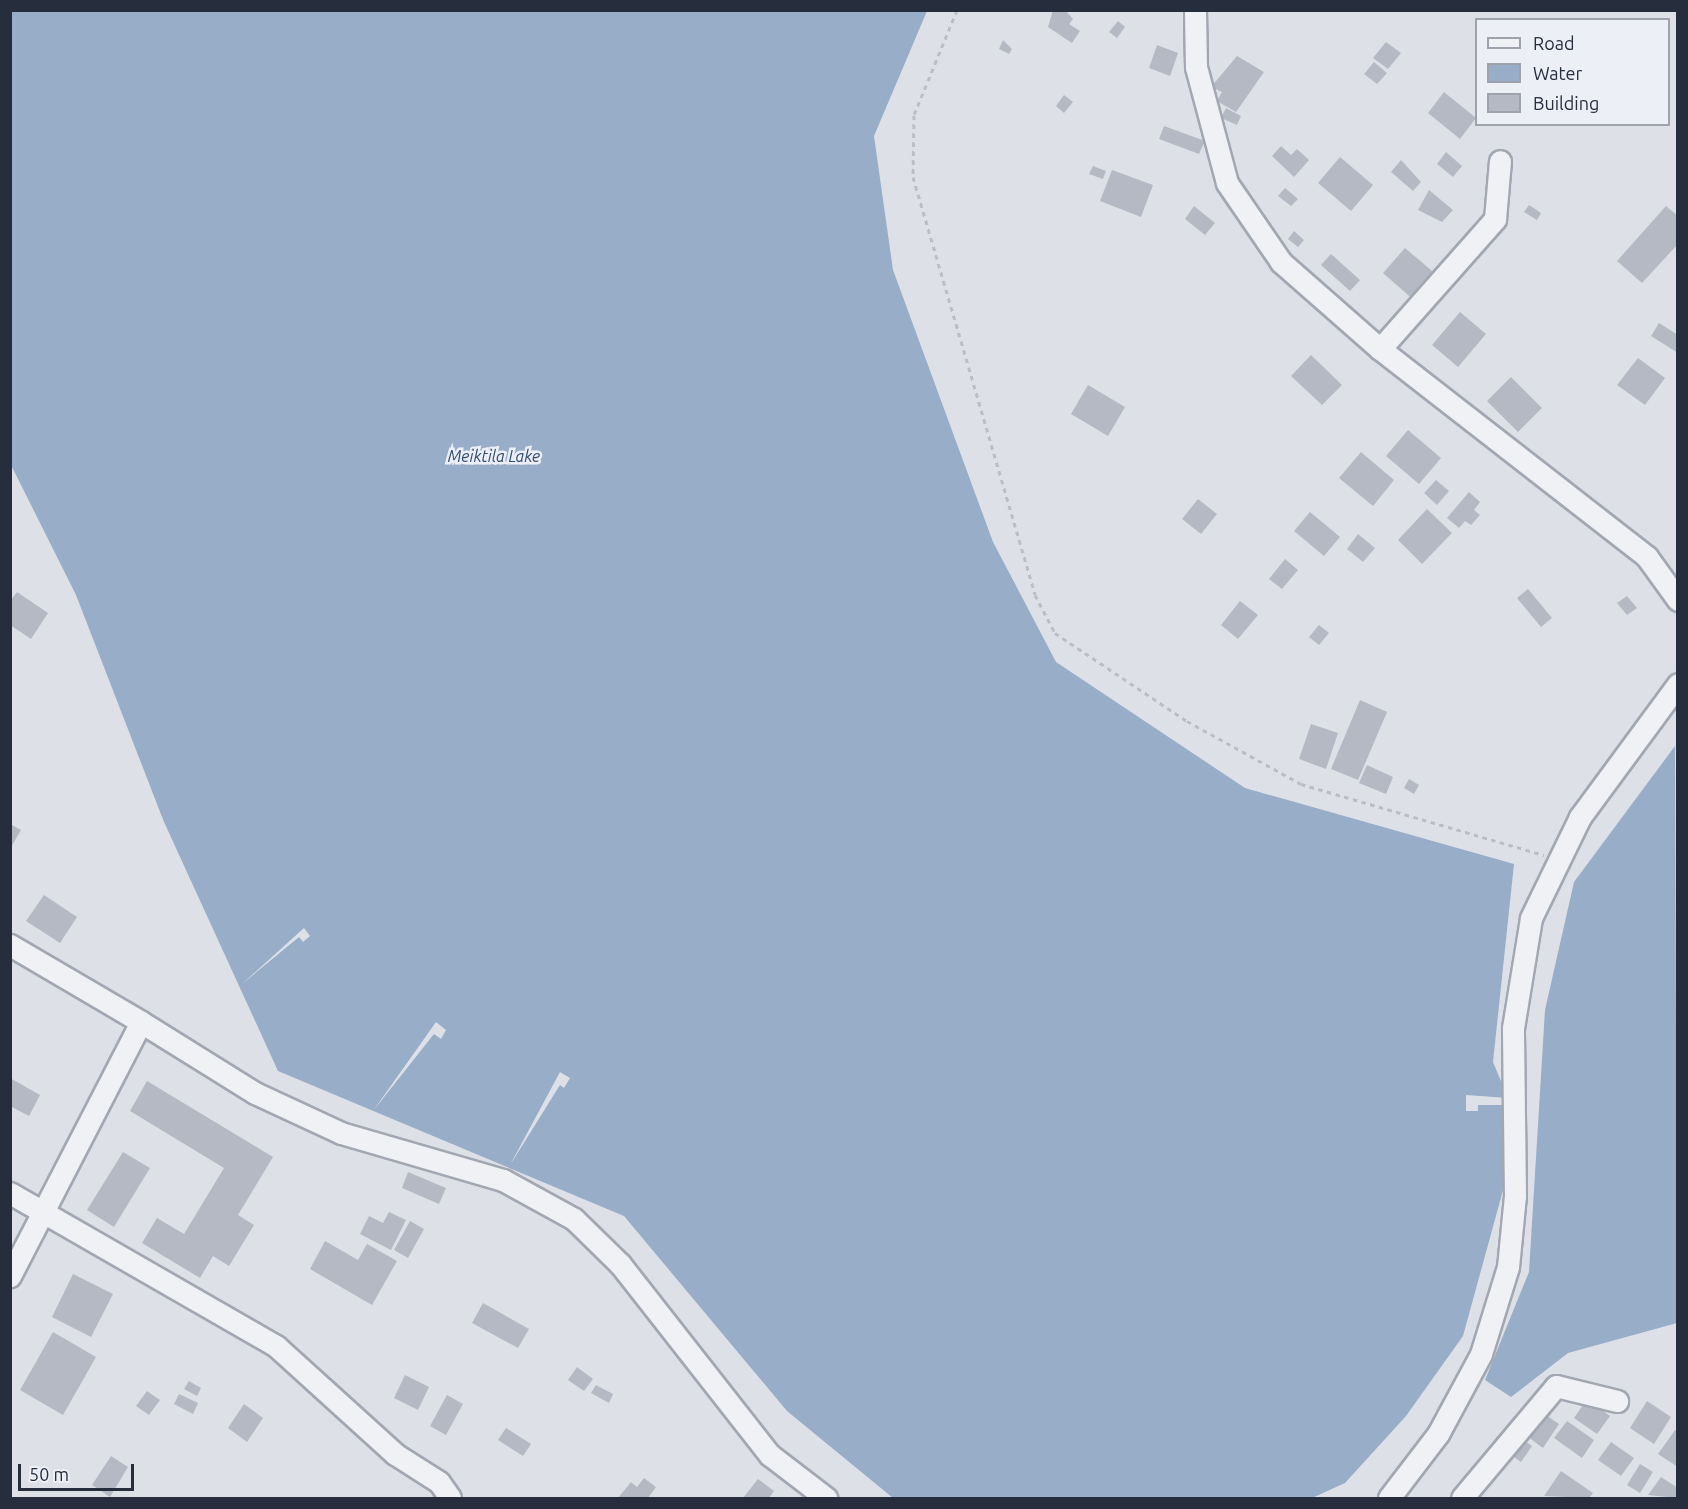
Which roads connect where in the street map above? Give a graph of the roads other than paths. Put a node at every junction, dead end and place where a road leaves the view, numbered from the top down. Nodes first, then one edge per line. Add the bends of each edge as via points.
1 (1195, 10) edge
2 (1500, 161) dead end
3 (1380, 349) junction
4 (1677, 600) edge
5 (1677, 684) edge
6 (10, 945) edge
7 (141, 1022) junction
8 (10, 1194) edge
9 (41, 1212) junction
10 (10, 1276) edge
11 (1617, 1401) dead end
12 (450, 1498) edge
13 (826, 1498) edge
14 (1389, 1498) edge
15 (1462, 1498) edge

1 - 3 street via 1196,67 1227,183 1281,262
2 - 3 street via 1495,219
3 - 4 street via 1647,557
5 - 14 street via 1580,818 1531,918 1517,989 1514,1232 1499,1302 1481,1354 1438,1434
6 - 7 street
7 - 9 street
7 - 13 street via 255,1093 341,1133 503,1180 574,1219 620,1264 770,1455
8 - 9 street
9 - 10 street
9 - 12 street via 276,1346 395,1454 439,1482
11 - 15 street via 1556,1386

